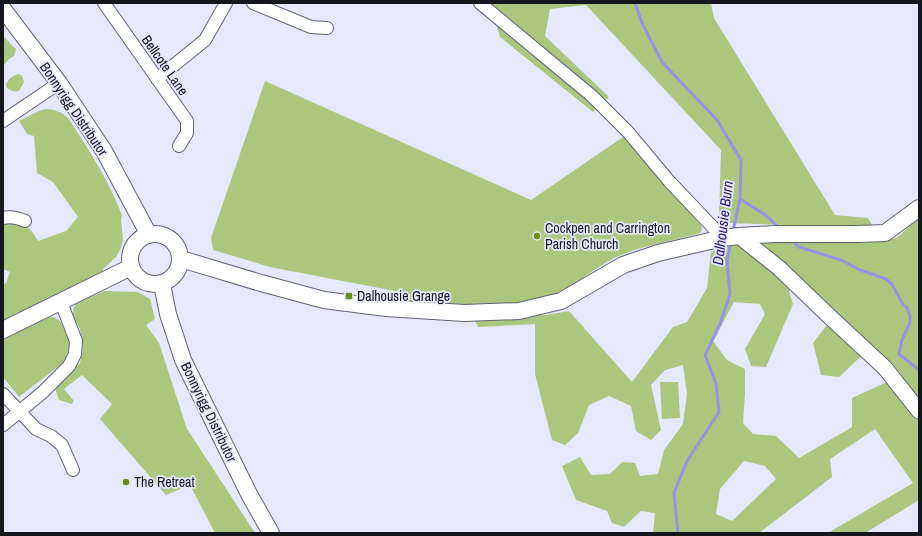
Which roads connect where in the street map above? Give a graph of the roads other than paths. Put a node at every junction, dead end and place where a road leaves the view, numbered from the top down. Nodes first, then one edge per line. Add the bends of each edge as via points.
1 (104, 3) edge
2 (226, 3) edge
3 (253, 3) edge
4 (480, 3) edge
5 (3, 9) edge
6 (327, 28) dead end
7 (157, 79) junction
8 (59, 83) junction
9 (3, 121) edge
10 (179, 146) dead end
11 (919, 208) edge
12 (3, 218) edge
13 (25, 221) dead end
14 (149, 235) junction
15 (739, 236) junction
16 (723, 238) junction
17 (181, 259) junction
18 (131, 267) junction
19 (162, 284) junction
20 (61, 302) junction
21 (3, 330) edge
22 (3, 394) edge
23 (919, 411) edge
24 (19, 412) junction
25 (3, 425) edge
26 (74, 470) dead end
27 (271, 533) edge

1 - 7 street, Bellcote Lane
2 - 7 street via 205,40
3 - 6 street via 311,27
4 - 16 street via 592,96 628,132 669,181
5 - 8 main road, Bonnyrigg Distributor
7 - 10 street, Bellcote Lane via 187,121 187,133
8 - 9 street
8 - 14 main road, Bonnyrigg Distributor via 104,151
11 - 15 main road via 885,232
12 - 13 street
14 - 17 main road via 164,235 171,239 180,251
14 - 18 main road via 137,241 133,247
15 - 16 main road
15 - 23 street via 779,268 885,368
16 - 17 main road via 623,264 561,301 519,311 464,313 386,308 324,300
17 - 19 main road via 176,275
18 - 19 main road via 142,281 154,285
18 - 20 main road
19 - 27 main road, Bonnyrigg Distributor via 168,314 183,360
20 - 21 main road
20 - 24 street via 76,341 75,354 69,366
22 - 24 street
24 - 25 street
24 - 26 street via 36,429 62,445

